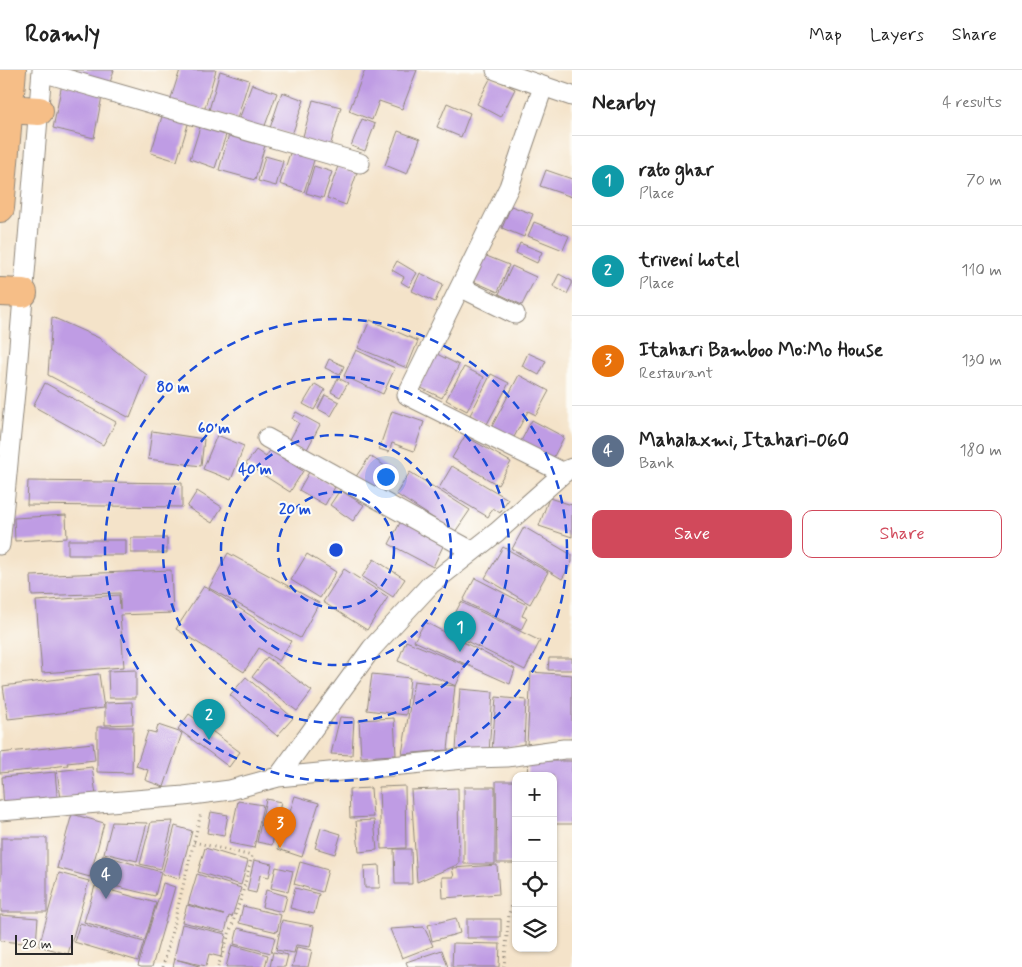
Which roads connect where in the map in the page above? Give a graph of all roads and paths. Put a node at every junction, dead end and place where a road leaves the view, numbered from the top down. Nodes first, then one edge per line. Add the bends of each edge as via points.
1 (12, 70) edge
2 (496, 70) edge
3 (42, 71) edge
4 (543, 86) junction
5 (572, 96) edge
6 (8, 109) junction
7 (39, 112) junction
8 (360, 163) dead end
9 (0, 208) edge
10 (460, 287) junction
11 (12, 292) edge
12 (515, 314) dead end
13 (267, 438) dead end
14 (569, 468) edge
15 (3, 483) edge
16 (0, 545) edge
17 (472, 551) junction
18 (572, 749) edge
19 (278, 777) junction
20 (184, 796) junction
21 (0, 811) edge
22 (194, 842) junction
23 (512, 902) edge
24 (163, 967) edge
25 (218, 967) edge
26 (504, 967) edge

1 - 6 main road
2 - 4 street
3 - 7 street
3 - 8 street
4 - 5 street
4 - 10 street via 509,187
6 - 7 main road
6 - 9 main road
7 - 11 street
10 - 12 street
10 - 14 street via 407,395
11 - 15 street
13 - 17 street
14 - 17 street
15 - 16 street
17 - 19 street via 431,584 372,648
18 - 19 street
19 - 20 street via 230,790
20 - 21 street
20 - 22 path via 204,802
22 - 24 path
22 - 25 path via 252,856
23 - 26 path

